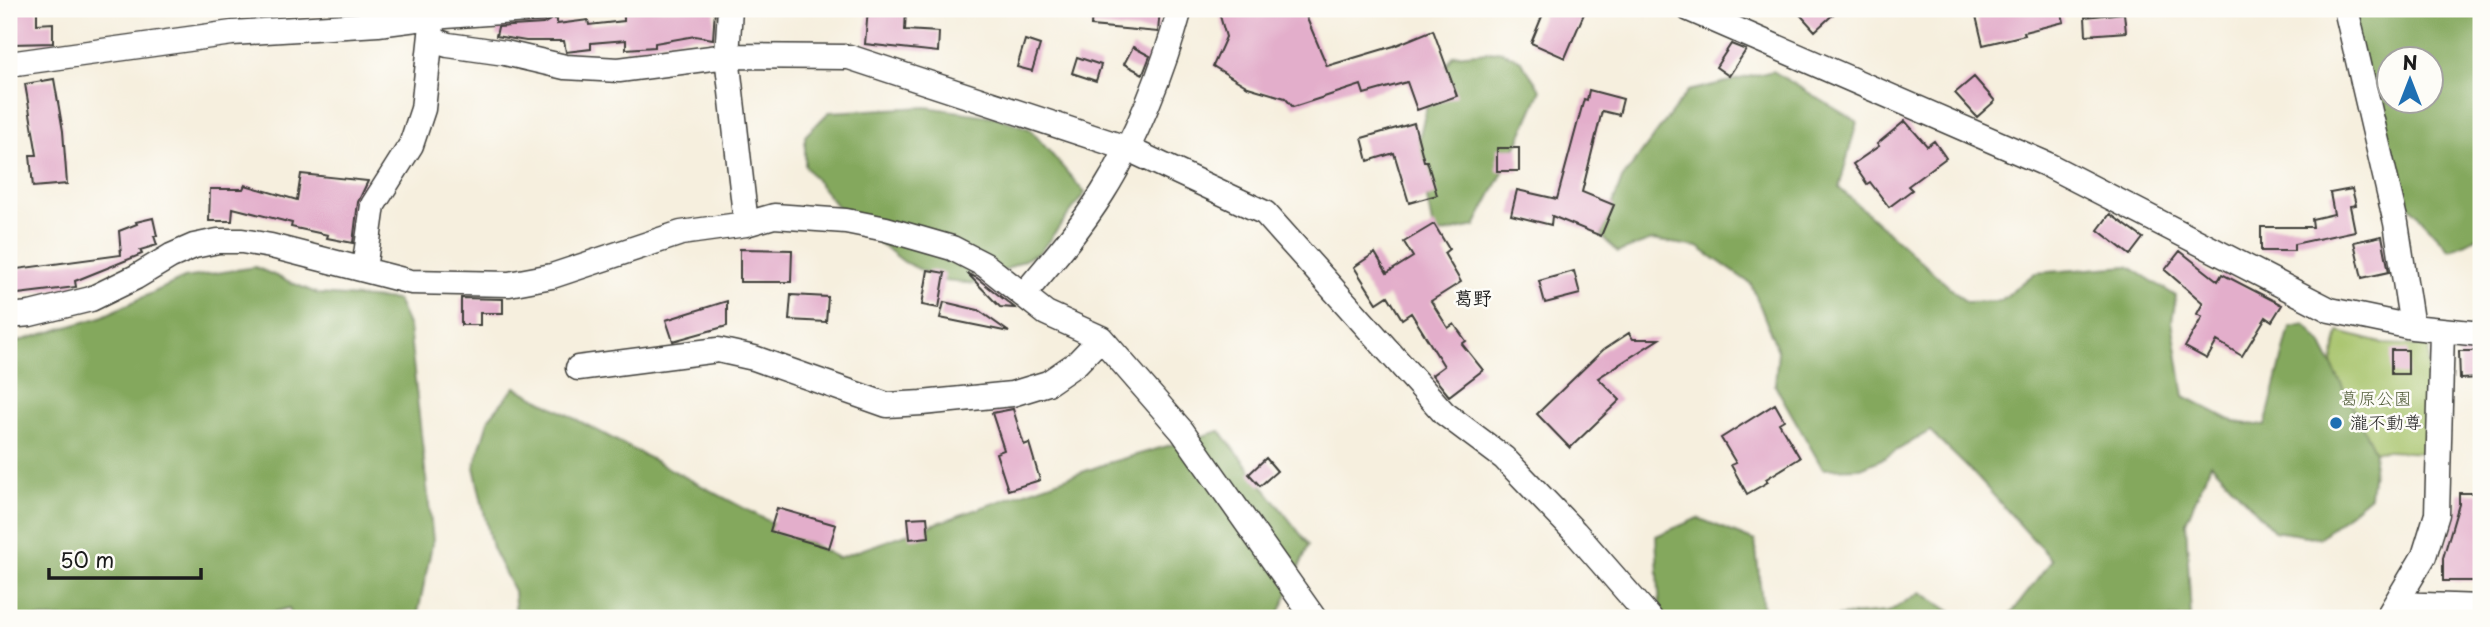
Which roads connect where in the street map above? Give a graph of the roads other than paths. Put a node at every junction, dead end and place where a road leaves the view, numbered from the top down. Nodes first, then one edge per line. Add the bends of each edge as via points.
1 (542, 9) edge
2 (730, 9) edge
3 (1180, 9) edge
4 (1689, 9) edge
5 (2346, 9) edge
6 (432, 29) junction
7 (727, 56) junction
8 (9, 64) edge
9 (1126, 148) junction
10 (747, 224) junction
11 (364, 269) junction
12 (1023, 295) junction
13 (9, 316) edge
14 (2412, 327) junction
15 (2442, 331) junction
16 (2481, 334) edge
17 (1101, 338) junction
18 (578, 368) dead end
19 (2481, 607) edge
20 (2392, 611) edge
21 (1314, 618) edge
22 (1650, 618) edge

1 - 6 street
2 - 7 street
3 - 9 street via 1168,55
4 - 14 street via 2046,164 2330,310
5 - 14 street via 2396,223
6 - 7 street via 448,46 565,67 619,70
6 - 8 street via 379,24 232,33
6 - 11 street via 423,109 411,145 373,205
7 - 9 street via 849,57
7 - 10 street
9 - 12 street via 1103,192
9 - 22 street via 1265,213 1444,413 1504,458
10 - 11 street via 681,233 552,276 509,284 411,282
10 - 12 street via 774,216 807,217 886,229 963,254
11 - 13 street via 271,246 218,241 170,256 91,299
12 - 17 street via 1046,313
14 - 15 street
15 - 16 street
15 - 20 street via 2437,514 2424,556
17 - 18 street via 1077,363 1048,383 1012,394 922,403 887,405 718,350
17 - 21 street via 1182,431
19 - 20 street

